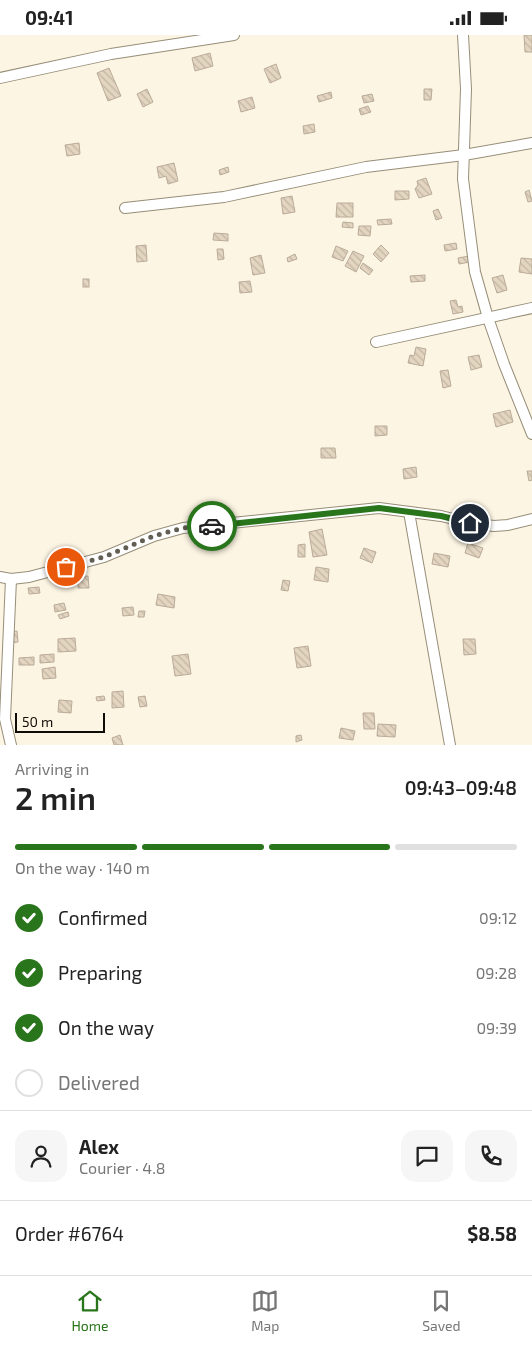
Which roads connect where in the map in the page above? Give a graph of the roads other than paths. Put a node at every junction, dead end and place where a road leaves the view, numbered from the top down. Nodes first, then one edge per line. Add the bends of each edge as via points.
1 (234, 35) edge
2 (463, 35) edge
3 (0, 78) edge
4 (532, 143) edge
5 (464, 155) junction
6 (125, 208) dead end
7 (532, 308) edge
8 (488, 317) junction
9 (376, 342) dead end
10 (532, 434) edge
11 (408, 512) junction
12 (532, 519) edge
13 (0, 577) edge
14 (11, 579) junction
15 (3, 730) edge
16 (11, 745) edge
17 (450, 745) edge

1 - 3 street via 112,54
2 - 5 street via 466,89
4 - 5 street
5 - 6 street via 366,167 224,197
5 - 8 street via 463,179 475,272
7 - 8 street
8 - 9 street
8 - 10 street
11 - 12 street via 494,526
11 - 14 street via 355,509 183,528 104,557
11 - 17 street
13 - 14 street
14 - 15 street
15 - 16 street

